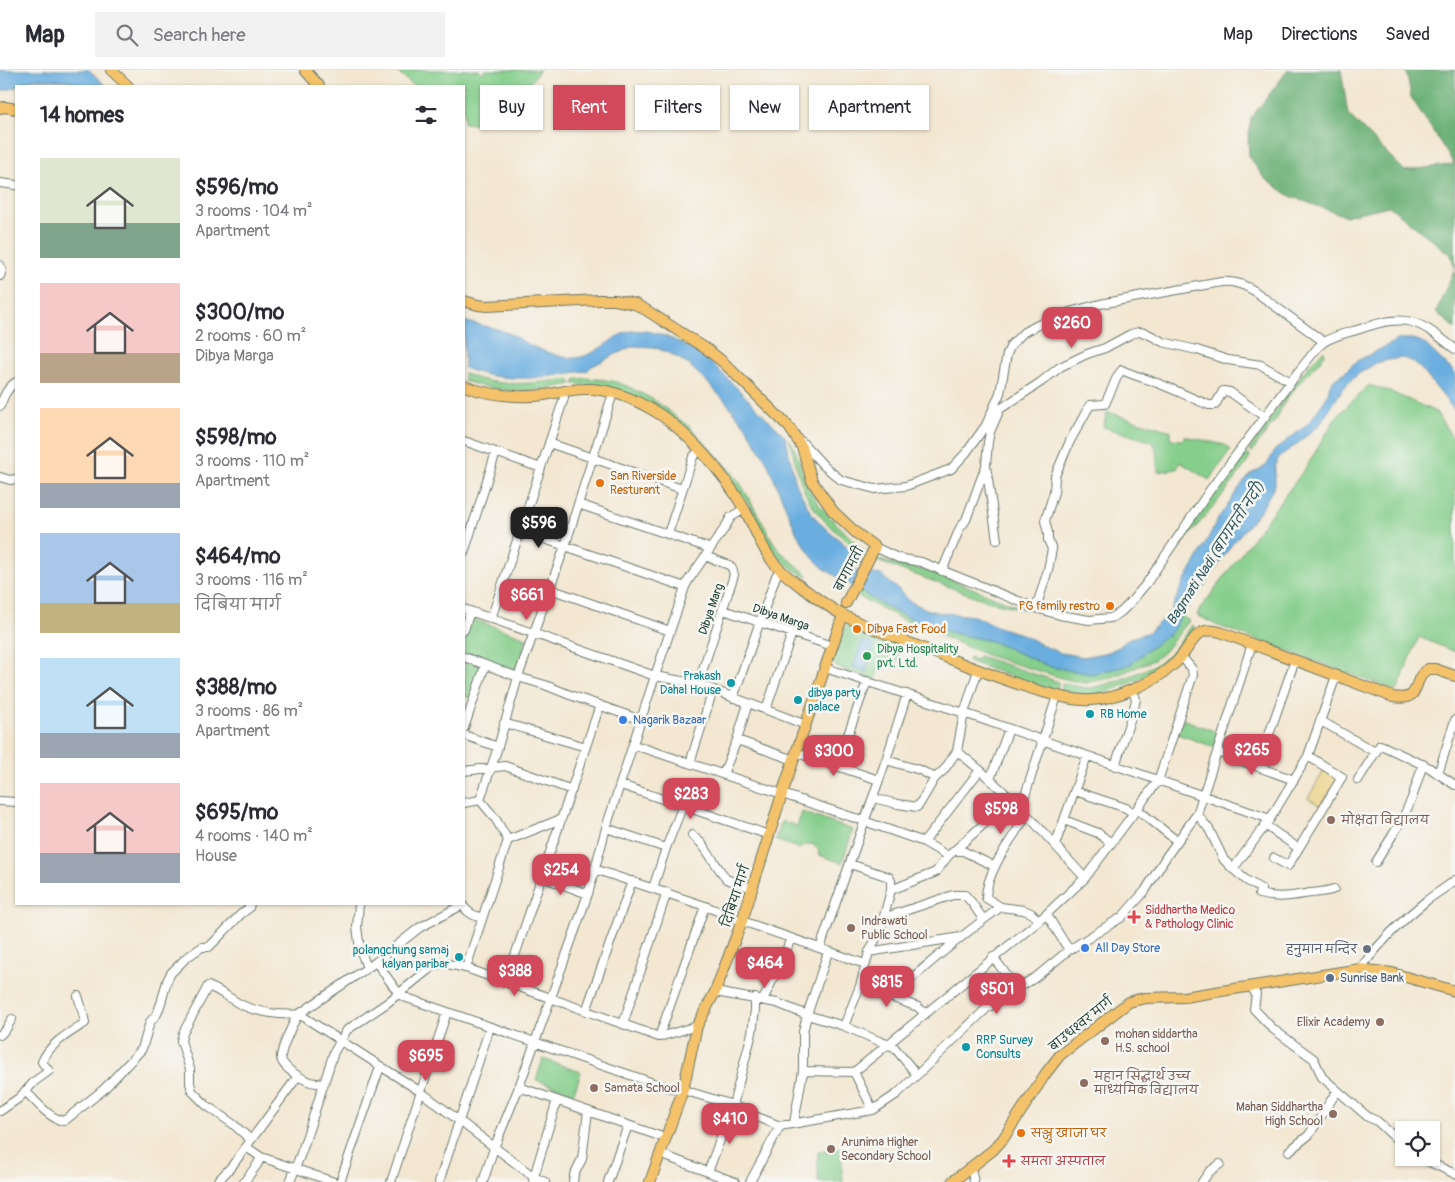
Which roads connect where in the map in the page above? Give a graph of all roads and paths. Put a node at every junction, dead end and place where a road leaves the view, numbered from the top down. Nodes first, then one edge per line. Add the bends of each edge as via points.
1 (111, 70) edge
2 (305, 70) edge
3 (127, 85) edge
4 (318, 85) edge
5 (0, 108) edge
6 (15, 109) edge
7 (0, 183) edge
8 (15, 185) edge
9 (0, 265) edge
10 (0, 276) edge
11 (465, 300) edge
12 (1324, 342) junction
13 (1455, 349) edge
14 (1291, 382) junction
15 (15, 383) edge
16 (465, 386) edge
17 (562, 392) junction
18 (613, 393) junction
19 (0, 406) edge
20 (1265, 417) junction
21 (789, 427) junction
22 (465, 441) edge
23 (549, 443) junction
24 (699, 450) junction
25 (496, 452) junction
26 (593, 458) junction
27 (986, 466) junction
28 (541, 468) junction
29 (0, 477) edge
30 (15, 479) edge
31 (682, 489) junction
32 (578, 504) junction
33 (744, 509) junction
34 (521, 531) junction
35 (668, 534) junction
36 (997, 540) dead end
37 (565, 546) junction
38 (875, 547) junction
39 (710, 549) junction
40 (465, 550) edge
41 (705, 556) junction
42 (780, 570) junction
43 (942, 571) junction
44 (685, 587) junction
45 (550, 589) junction
46 (846, 603) dead end
47 (1036, 608) junction
48 (467, 610) edge
49 (724, 610) junction
50 (843, 615) junction
51 (491, 619) junction
52 (761, 622) junction
53 (465, 623) edge
54 (670, 632) junction
55 (792, 633) junction
56 (534, 634) junction
57 (1252, 644) junction
58 (832, 646) junction
59 (1182, 657) junction
60 (465, 658) edge
61 (1295, 660) junction
62 (485, 666) junction
63 (825, 668) junction
64 (978, 670) junction
65 (655, 676) junction
66 (1336, 676) junction
67 (1455, 676) edge
68 (518, 677) junction
69 (867, 682) junction
70 (698, 684) junction
71 (1132, 689) junction
72 (714, 690) junction
73 (907, 694) junction
74 (1057, 696) junction
75 (733, 698) junction
76 (748, 703) junction
77 (600, 705) junction
78 (766, 710) junction
79 (964, 713) junction
80 (641, 720) junction
81 (1455, 720) edge
82 (1321, 721) junction
83 (504, 723) junction
84 (465, 725) edge
85 (806, 725) junction
86 (1009, 728) junction
87 (465, 735) edge
88 (736, 740) junction
89 (1043, 740) junction
90 (634, 745) junction
91 (586, 746) junction
92 (498, 747) junction
93 (957, 751) junction
94 (1217, 752) junction
95 (1375, 752) junction
96 (796, 756) junction
97 (1087, 756) junction
98 (1308, 756) junction
99 (886, 760) junction
100 (690, 763) junction
101 (1423, 764) junction
102 (492, 766) junction
103 (837, 766) junction
104 (1116, 766) junction
105 (1258, 766) junction
106 (980, 770) junction
107 (465, 771) edge
108 (723, 774) junction
109 (1438, 774) junction
110 (935, 778) junction
111 (990, 779) junction
112 (879, 780) junction
113 (1294, 780) junction
114 (1358, 780) dead end
115 (1158, 781) junction
116 (621, 785) junction
117 (1455, 785) edge
118 (572, 790) junction
119 (1075, 790) junction
120 (1004, 792) junction
121 (782, 794) junction
122 (1202, 795) junction
123 (873, 798) junction
124 (480, 800) junction
125 (0, 802) edge
126 (15, 802) edge
127 (465, 802) edge
128 (683, 805) junction
129 (1021, 808) junction
130 (1135, 811) junction
131 (1197, 814) junction
132 (1027, 815) junction
133 (562, 819) junction
134 (1064, 820) junction
135 (864, 821) junction
136 (1268, 822) junction
137 (606, 828) junction
138 (692, 835) dead end
139 (769, 835) junction
140 (508, 840) junction
141 (1176, 841) junction
142 (924, 842) junction
143 (1112, 843) junction
144 (1055, 845) junction
145 (666, 848) junction
146 (1298, 848) junction
147 (951, 853) junction
148 (1274, 858) dead end
149 (1376, 862) dead end
150 (850, 864) junction
151 (994, 866) junction
152 (594, 869) junction
153 (1233, 869) junction
154 (542, 878) junction
155 (1086, 878) junction
156 (1455, 880) edge
157 (632, 881) junction
158 (653, 888) junction
159 (752, 888) junction
160 (1334, 889) dead end
161 (891, 890) junction
162 (667, 892) junction
163 (588, 894) junction
164 (250, 905) edge
165 (358, 905) edge
166 (460, 905) edge
167 (463, 905) edge
168 (705, 906) junction
169 (1001, 906) junction
170 (1046, 914) junction
171 (482, 918) junction
172 (883, 918) junction
173 (982, 920) junction
174 (742, 921) junction
175 (1039, 921) junction
176 (962, 937) junction
177 (791, 938) junction
178 (820, 948) junction
179 (1069, 950) junction
180 (828, 952) junction
181 (869, 952) junction
182 (994, 957) junction
183 (376, 962) junction
184 (865, 964) junction
185 (366, 968) junction
186 (466, 968) junction
187 (1360, 969) junction
188 (506, 982) junction
189 (860, 986) junction
190 (1250, 987) junction
191 (1017, 988) junction
192 (1455, 991) edge
193 (715, 992) junction
194 (399, 994) junction
195 (78, 996) dead end
196 (888, 997) junction
197 (551, 998) junction
198 (759, 999) junction
199 (586, 1011) junction
200 (447, 1012) junction
201 (299, 1014) junction
202 (925, 1014) junction
203 (807, 1015) junction
204 (12, 1019) dead end
205 (623, 1024) junction
206 (697, 1026) junction
207 (844, 1026) junction
208 (490, 1027) junction
209 (0, 1035) edge
210 (659, 1037) junction
211 (340, 1041) junction
212 (535, 1042) junction
213 (888, 1044) junction
214 (380, 1067) junction
215 (803, 1071) junction
216 (854, 1072) junction
217 (917, 1075) junction
218 (298, 1076) junction
219 (324, 1083) junction
220 (519, 1087) junction
221 (683, 1090) junction
222 (26, 1091) junction
223 (1336, 1091) junction
224 (421, 1092) junction
225 (557, 1100) junction
226 (733, 1105) junction
227 (873, 1110) junction
228 (0, 1111) edge
229 (588, 1111) junction
230 (458, 1121) junction
231 (794, 1124) junction
232 (628, 1125) junction
233 (780, 1126) junction
234 (1395, 1137) edge
235 (666, 1138) junction
236 (251, 1140) junction
237 (246, 1147) junction
238 (494, 1148) junction
239 (1289, 1151) dead end
240 (660, 1154) junction
241 (261, 1156) junction
242 (1220, 1164) dead end
243 (1438, 1166) edge
244 (295, 1168) junction
245 (971, 1168) junction
246 (708, 1172) junction
247 (1455, 1174) edge
248 (533, 1180) edge
249 (217, 1182) edge
250 (244, 1182) edge
251 (290, 1182) edge
252 (334, 1182) edge
253 (340, 1182) edge
254 (391, 1182) edge
255 (439, 1182) edge
256 (483, 1182) edge
257 (545, 1182) edge
258 (573, 1182) edge
259 (608, 1182) edge
260 (650, 1182) edge
261 (735, 1182) edge
262 (750, 1182) edge
263 (952, 1182) edge
264 (974, 1182) edge
265 (1202, 1182) edge

1 - 3 main road
2 - 4 main road
5 - 6 main road
7 - 8 street
9 - 10 street
11 - 21 main road via 487,306 615,300 634,304 708,350
12 - 13 street via 1395,320 1422,326
12 - 14 street
12 - 21 street via 1254,290 1232,281 1069,312 1016,338 1007,354 1000,393 986,425 956,464 951,469 906,486 875,489 841,480
14 - 20 street
14 - 27 street via 1261,365 1228,360 1164,342 1146,333 1131,334 1060,367 1000,408 988,442
15 - 19 street via 3,396
16 - 17 main road via 522,396
17 - 18 main road via 585,388
17 - 23 street via 564,398
18 - 24 main road via 656,412
18 - 26 street
20 - 47 street via 1146,584 1121,612 1111,618 1089,620
20 - 47 street via 1230,392 1223,391 1215,405 1209,405 1122,370 1105,404 1090,405 1055,476 1045,521 1052,549
21 - 38 main road via 802,447 812,481 821,495 839,518
22 - 25 street
23 - 26 street
23 - 28 street
24 - 31 street via 693,457
24 - 33 main road via 722,475
25 - 28 street
25 - 40 street
26 - 31 street
26 - 32 street
27 - 36 street
27 - 43 street
28 - 34 street
29 - 30 street
31 - 35 street
32 - 35 street
32 - 37 street
33 - 39 street via 731,516
33 - 42 main road via 767,554
34 - 37 street
34 - 51 street
35 - 39 street
37 - 44 street
37 - 45 street
38 - 43 street via 898,558 921,562
38 - 46 main road, बागामती
39 - 41 street
41 - 44 street
41 - 49 street, Dibya Marg via 729,565 733,571
42 - 50 main road
42 - 52 street
43 - 47 street
44 - 54 street
45 - 54 street
45 - 56 street
48 - 51 street
48 - 53 street
49 - 52 street, Dibya Marga
49 - 70 street, Dibya Marg
50 - 58 main road, दिबिया मार्ग
50 - 64 main road
51 - 56 street
52 - 55 street, Dibya Marga
52 - 75 street
54 - 65 street
55 - 58 street, Dibya Marga
55 - 78 street
56 - 65 street
56 - 68 street
57 - 59 main road via 1209,630 1201,632
57 - 61 main road
57 - 94 street
58 - 63 main road, दिबिया मार्ग
59 - 71 main road via 1169,670
59 - 115 street via 1193,675
60 - 62 street
61 - 66 main road
61 - 105 street
62 - 68 street
62 - 84 street
63 - 69 street
63 - 85 main road, दिबिया मार्ग
64 - 74 main road
64 - 79 street
65 - 70 street
65 - 80 street
66 - 67 main road via 1401,698 1412,695 1421,675 1428,669
66 - 82 street
68 - 77 street
68 - 83 street
69 - 73 street
69 - 103 street
70 - 72 street
71 - 74 main road via 1092,700
71 - 104 street via 1136,699
72 - 75 street
72 - 100 street
73 - 79 street
73 - 99 street
74 - 89 street
75 - 76 street
76 - 78 street
76 - 88 street
77 - 80 street
77 - 91 street
78 - 85 street
79 - 86 street
79 - 93 street
80 - 90 street
81 - 109 street
82 - 95 street
82 - 98 street
83 - 91 street
83 - 92 street
85 - 96 main road, दिबिया मार्ग
86 - 89 street
86 - 111 street
87 - 92 street
88 - 96 street
88 - 108 street
89 - 97 street
89 - 129 street
90 - 100 street
90 - 116 street
91 - 118 street
92 - 102 street
93 - 106 street
93 - 110 street
94 - 105 street
94 - 122 street
95 - 101 street via 1380,745
95 - 114 street
96 - 103 street
96 - 121 main road, दिबिया मार्ग
97 - 104 street
97 - 119 street
98 - 113 street
98 - 146 street via 1342,777
99 - 110 street
99 - 112 street
100 - 108 street
101 - 109 street
101 - 149 street via 1402,820
102 - 107 street
102 - 118 street via 505,766
102 - 124 street
103 - 112 street
104 - 115 street
105 - 113 street
106 - 111 street
106 - 142 street
108 - 121 street
109 - 117 street
110 - 123 street via 917,807
111 - 120 street
112 - 123 street
113 - 136 street
115 - 122 street
115 - 130 street
116 - 128 street
116 - 137 street
118 - 133 street
119 - 130 street
119 - 134 street
120 - 129 street
120 - 147 street via 986,822
121 - 135 street
121 - 139 main road, दिबिया मार्ग
122 - 131 street
122 - 136 street
123 - 135 street
124 - 127 street
124 - 140 street
125 - 126 street
128 - 139 street
128 - 145 street
129 - 132 street
130 - 141 street
130 - 143 street
131 - 141 street
131 - 153 street via 1220,854
132 - 144 street
132 - 151 street
133 - 140 street
133 - 154 street
134 - 143 street via 1098,833
134 - 144 street
135 - 142 street
135 - 150 street
136 - 146 street
136 - 153 street
137 - 145 street
137 - 152 street
138 - 159 street via 726,879
139 - 159 main road, दिबिया मार्ग
140 - 171 street
141 - 179 street via 1145,891 1122,917
142 - 147 street
143 - 155 street
144 - 155 street
145 - 158 street
146 - 148 street via 1288,866
147 - 151 street via 963,852
147 - 161 street via 936,872
150 - 161 street via 889,877
150 - 178 street
151 - 169 street via 986,898
152 - 157 street
152 - 163 street
153 - 160 street via 1260,892 1288,898
154 - 163 street
154 - 188 street
155 - 170 street
156 - 187 street via 1399,924
157 - 158 street
157 - 199 street
158 - 162 street
159 - 174 main road, दिबिया मार्ग
161 - 172 street
162 - 168 street
162 - 205 street
163 - 197 street
164 - 222 street via 216,940 186,958 171,973 142,1049 103,1090 64,1121 52,1116
165 - 185 street via 357,927
166 - 183 street via 419,928
167 - 171 street via 471,914
168 - 174 street
168 - 210 street
169 - 173 street
169 - 175 street via 1032,913
170 - 175 street
170 - 179 street
171 - 186 street
172 - 173 street via 953,894 965,895
172 - 181 street
173 - 176 street
174 - 177 street
174 - 193 main road, दिबिया मार्ग
175 - 182 street
176 - 181 street
176 - 196 street
177 - 178 street
177 - 198 street
178 - 180 street
179 - 191 street
180 - 184 street
180 - 203 street
181 - 184 street
182 - 191 street
182 - 202 street
183 - 185 street
183 - 194 street
184 - 189 street
185 - 201 street
186 - 188 street
186 - 194 street via 443,963 436,965
187 - 190 main road, बाउधश्वर मार्ग
187 - 192 main road, बाउधश्वर मार्ग via 1392,973
188 - 197 street
189 - 196 street
189 - 207 street
190 - 223 street via 1256,994 1254,1008 1273,1029 1314,1059 1322,1077
190 - 245 main road, बाउधश्वर मार्ग via 1129,1002 1060,1055 1002,1140
191 - 217 street via 987,1008
193 - 198 street
193 - 206 main road, दिबिया मार्ग
194 - 200 street
194 - 211 street via 348,1030
195 - 222 street via 85,1023 56,1043 42,1062 49,1071
196 - 202 street via 918,1007
197 - 199 street
197 - 212 street
198 - 203 street
198 - 226 street
199 - 205 street
200 - 208 street
200 - 224 street
201 - 211 street
201 - 218 street via 281,1056 285,1065
201 - 236 street via 265,1012 240,1004 208,986 183,1033 192,1091
202 - 213 street
203 - 207 street
203 - 215 street via 803,1032
204 - 209 street
205 - 210 street
206 - 210 street
206 - 221 main road, दिबिया मार्ग
207 - 213 street
208 - 212 street
208 - 230 street
211 - 214 street
211 - 219 street
212 - 220 street
212 - 221 street via 662,1086
213 - 216 street
213 - 217 street
214 - 224 street
214 - 253 street
215 - 216 street
215 - 231 street
216 - 227 street
217 - 227 street via 898,1094
218 - 219 street via 315,1084
218 - 236 street
219 - 244 street
220 - 225 street
220 - 238 street
221 - 226 street
221 - 235 main road, दिबिया मार्ग
222 - 228 street
223 - 234 street
223 - 239 street via 1309,1135
224 - 230 street
224 - 254 street
225 - 229 street
225 - 248 street
226 - 233 street
226 - 246 street
227 - 231 street
229 - 232 street
229 - 258 street via 582,1159
230 - 238 street
230 - 255 street
231 - 233 street
232 - 235 street
232 - 259 street
233 - 262 street
235 - 240 main road, दिबिया मार्ग
236 - 237 street
237 - 241 street
237 - 249 street
238 - 248 street
238 - 256 street
240 - 246 street
240 - 260 main road, दिबिया मार्ग
241 - 244 street
241 - 250 street
242 - 265 street
243 - 247 street
244 - 251 street
244 - 252 street
245 - 263 main road, बाउधश्वर मार्ग
245 - 264 street
246 - 261 street
248 - 257 street

